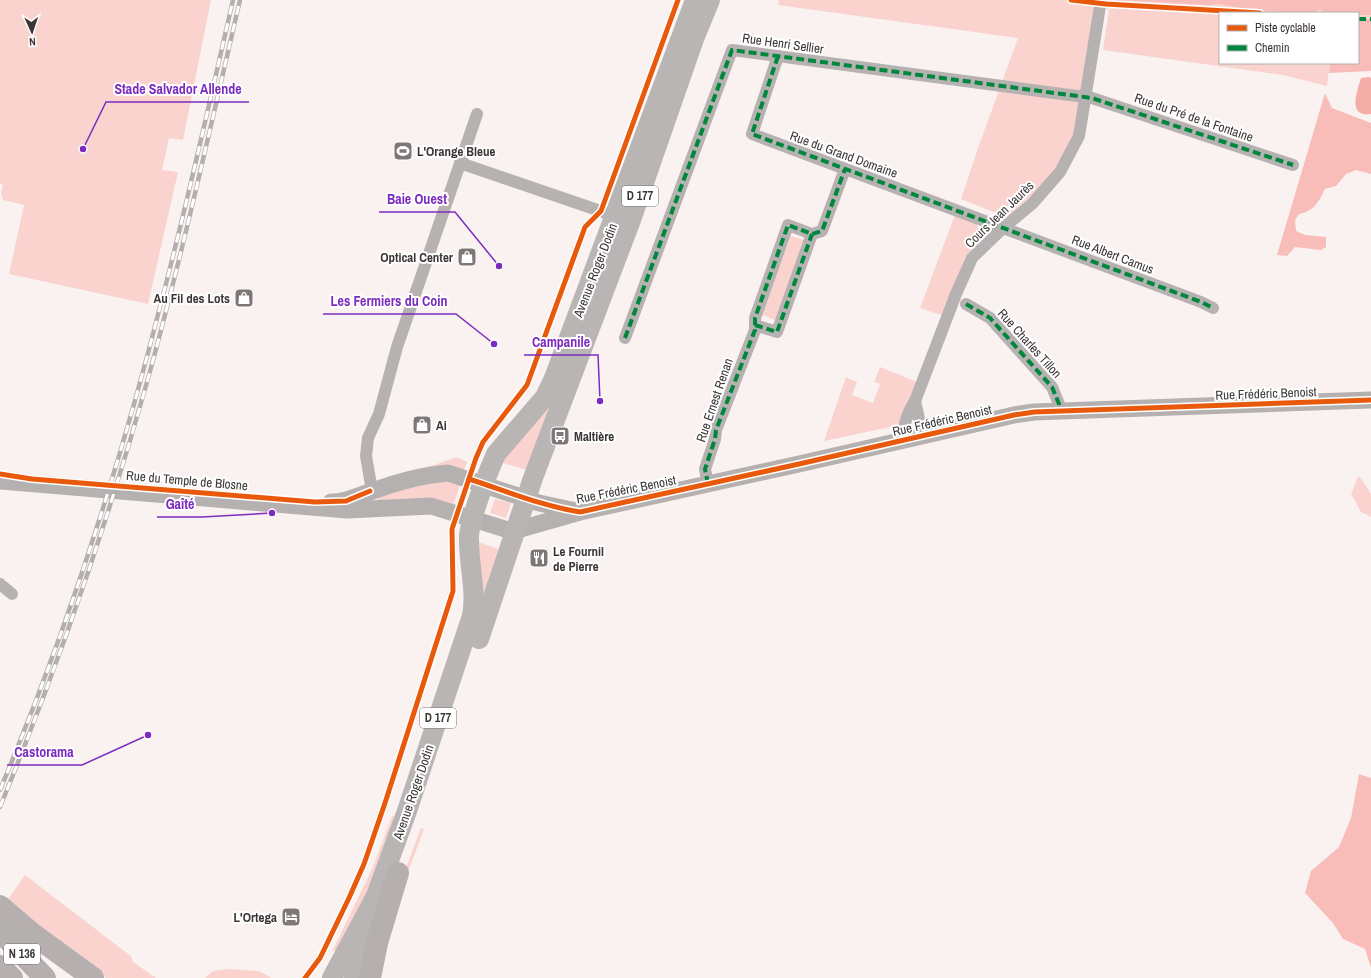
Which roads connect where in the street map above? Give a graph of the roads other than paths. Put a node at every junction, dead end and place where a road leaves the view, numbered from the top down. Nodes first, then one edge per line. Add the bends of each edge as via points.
1 (695, 0) edge
2 (710, 0) edge
3 (1101, 0) edge
4 (778, 56) junction
5 (1087, 97) junction
6 (476, 114) dead end
7 (460, 163) junction
8 (1293, 165) dead end
9 (845, 169) junction
10 (615, 216) junction
11 (1003, 228) junction
12 (812, 234) junction
13 (966, 304) dead end
14 (1213, 308) dead end
15 (755, 325) junction
16 (625, 338) dead end
17 (1371, 400) edge
18 (915, 401) junction
19 (1059, 412) junction
20 (923, 436) junction
21 (904, 440) junction
22 (0, 474) edge
23 (0, 481) edge
24 (485, 484) junction
25 (708, 484) junction
26 (86, 485) junction
27 (144, 490) junction
28 (370, 492) junction
29 (526, 497) junction
30 (368, 510) junction
31 (580, 512) junction
32 (473, 518) junction
33 (517, 530) junction
34 (0, 584) edge
35 (12, 594) dead end
36 (398, 873) junction
37 (0, 906) edge
38 (0, 931) edge
39 (0, 966) edge
40 (12, 978) edge
41 (45, 978) edge
42 (93, 978) edge
43 (332, 978) edge
44 (354, 978) edge
45 (370, 978) edge

1 - 10 main road, Avenue Roger Dodin / D 177
2 - 29 main road, Avenue Roger Dodin / D 177 via 634,213
3 - 5 street, Cours Jean Jaurès
4 - 5 street, Rue Henri Sellier
4 - 9 street, Rue du Grand Domaine via 752,134
4 - 16 street, Rue Henri Sellier via 732,50
5 - 8 street, Rue du Pré de la Fontaine
5 - 11 street, Cours Jean Jaurès via 1079,136 1060,172 1032,204
6 - 7 street
7 - 10 street
7 - 28 street via 397,347 379,414 368,438 366,456
9 - 11 street, Rue du Grand Domaine
9 - 12 street via 822,231
10 - 24 main road, Avenue Roger Dodin / D 177 via 545,397 496,454
11 - 14 street, Rue Albert Camus
11 - 18 street, Cours Jean Jaurès via 972,258
12 - 15 street via 777,332
12 - 15 street, Rue Ernest Renan via 788,225
13 - 19 street, Rue Charles Tillon via 990,318 1052,387 1059,404
15 - 25 street, Rue Ernest Renan via 716,430 705,469
17 - 19 street, Rue Frédéric Benoist
18 - 20 street
18 - 21 street, Cours Jean Jaurès via 904,427
19 - 20 street, Rue Frédéric Benoist via 1014,415
20 - 21 street, Rue Frédéric Benoist
21 - 25 street, Rue Frédéric Benoist
22 - 26 street, Rue du Temple de Blosne
23 - 26 street, Rue du Temple de Blosne
24 - 28 street, Rue du Temple de Blosne via 448,473
24 - 29 street, Rue du Temple de Blosne
24 - 32 main road, Avenue Roger Dodin / D 177
25 - 31 street, Rue Frédéric Benoist
26 - 27 street, Rue du Temple de Blosne
27 - 28 street, Rue du Temple de Blosne via 335,502 346,501
27 - 30 street, Rue du Temple de Blosne
28 - 30 street
29 - 31 street, Rue Frédéric Benoist via 557,508
29 - 33 main road, Avenue Roger Dodin / D 177
30 - 32 street, Rue du Temple de Blosne via 382,507 431,506
31 - 33 street, Rue Frédéric Benoist
32 - 33 street, Rue du Temple de Blosne via 505,529
32 - 43 main road, Avenue Roger Dodin / D 177 via 469,536 475,603 472,616 408,811 376,896
33 - 36 main road, Avenue Roger Dodin / D 177 via 426,799
34 - 35 street
36 - 44 main road, Avenue Roger Dodin / D 177 via 360,948
36 - 45 highway via 377,943
37 - 42 highway via 34,935
38 - 41 highway, N 136
39 - 40 highway, N 136

